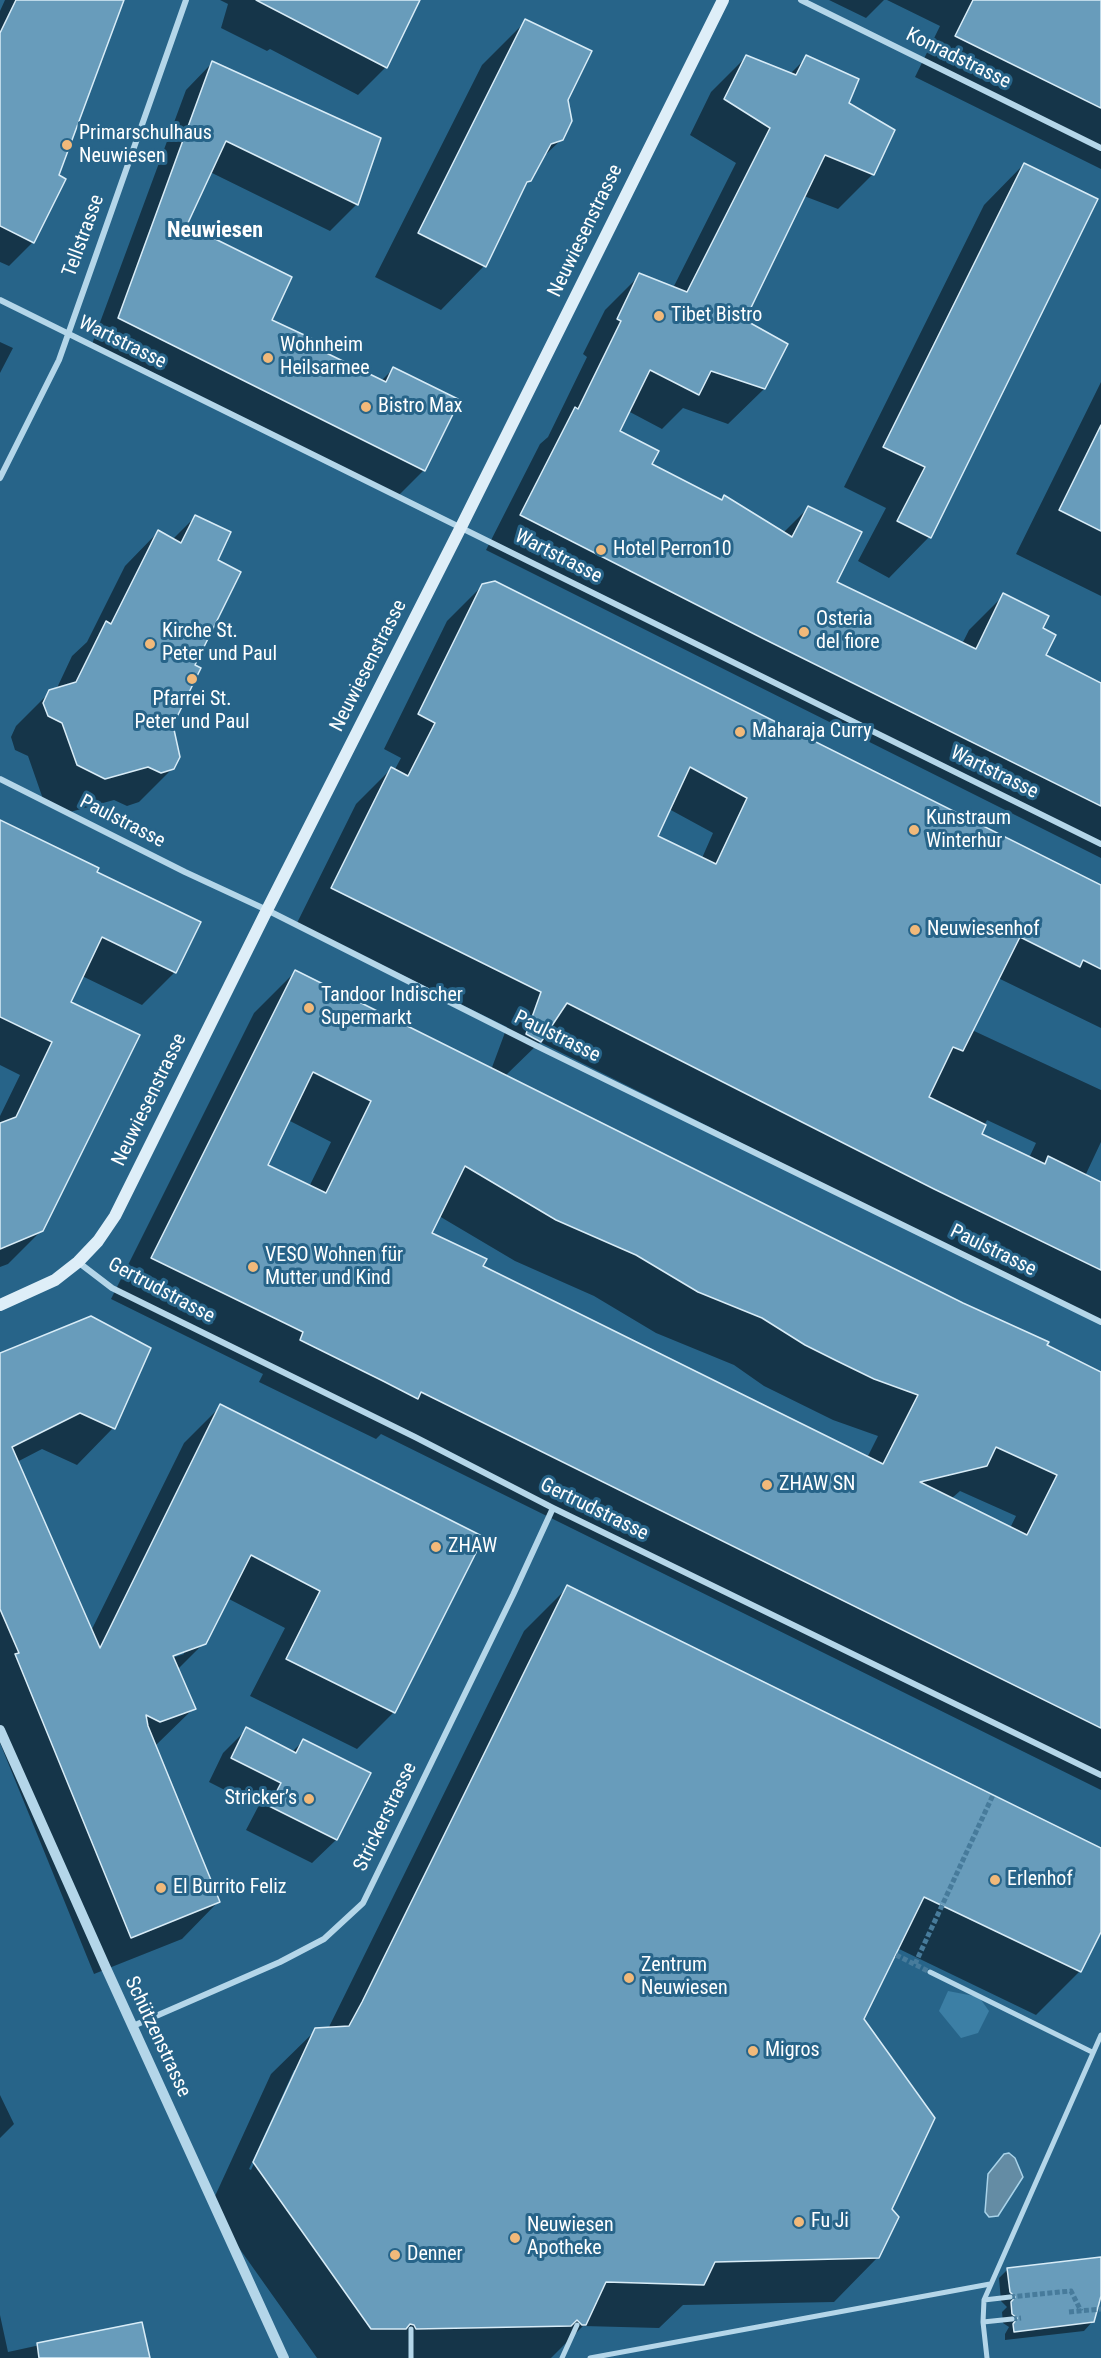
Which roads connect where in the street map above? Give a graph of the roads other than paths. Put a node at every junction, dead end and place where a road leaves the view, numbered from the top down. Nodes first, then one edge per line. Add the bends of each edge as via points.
1 (186, 0) edge
2 (723, 0) edge
3 (801, 0) edge
4 (1101, 148) edge
5 (0, 300) edge
6 (67, 334) junction
7 (0, 478) edge
8 (461, 527) junction
9 (0, 779) edge
10 (1101, 844) edge
11 (267, 910) junction
12 (78, 1262) junction
13 (0, 1305) edge
14 (1101, 1322) edge
15 (553, 1508) junction
16 (0, 1730) edge
17 (1101, 1775) edge
18 (930, 1971) tunnel mouth
19 (133, 2026) junction
20 (1101, 2035) edge
21 (1092, 2052) junction
22 (990, 2284) junction
23 (1010, 2298) tunnel mouth
24 (984, 2300) junction
25 (1012, 2319) tunnel mouth
26 (983, 2322) junction
27 (577, 2325) dead end
28 (411, 2330) dead end
29 (284, 2358) edge
30 (411, 2358) edge
31 (562, 2358) edge
32 (590, 2358) edge
33 (987, 2358) edge

1 - 6 street, Tellstrasse
2 - 8 main road, Neuwiesenstrasse
3 - 4 street, Konradstrasse
5 - 6 street, Wartstrasse
6 - 7 street, Tellstrasse via 50,381
6 - 8 street, Wartstrasse
8 - 10 street, Wartstrasse
8 - 11 main road, Neuwiesenstrasse
9 - 11 street, Paulstrasse
11 - 12 main road, Neuwiesenstrasse via 115,1216
11 - 14 street, Paulstrasse
12 - 13 main road, Neuwiesenstrasse via 55,1280
12 - 15 street, Gertrudstrasse via 112,1288
15 - 17 street, Gertrudstrasse
15 - 19 street, Strickerstrasse via 363,1903 324,1939
16 - 19 street, Schützenstrasse
18 - 21 street
19 - 29 street, Schützenstrasse
20 - 21 street
21 - 22 street
22 - 24 street
22 - 32 street
23 - 24 street
24 - 26 street
25 - 26 street
26 - 33 street
27 - 31 street
28 - 30 street

